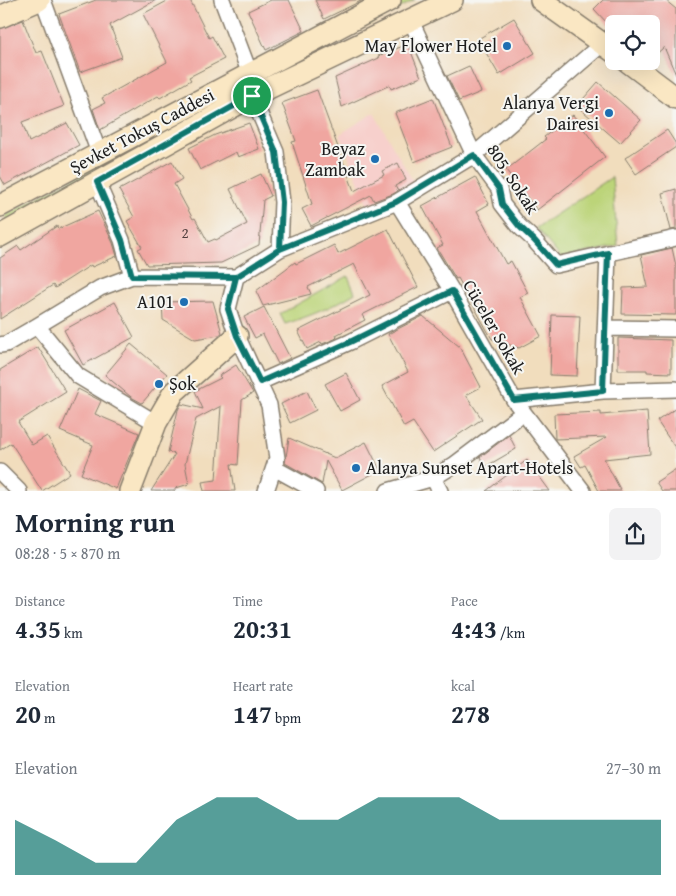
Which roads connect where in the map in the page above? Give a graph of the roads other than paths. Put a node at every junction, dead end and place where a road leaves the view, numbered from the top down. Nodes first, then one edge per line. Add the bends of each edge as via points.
1 (41, 0) edge
2 (222, 0) edge
3 (390, 0) edge
4 (452, 0) edge
5 (541, 0) edge
6 (556, 0) edge
7 (0, 17) edge
8 (566, 19) junction
9 (411, 21) junction
10 (605, 46) edge
11 (605, 50) edge
12 (639, 70) edge
13 (250, 74) junction
14 (252, 96) junction
15 (676, 98) edge
16 (99, 153) junction
17 (474, 155) junction
18 (97, 182) junction
19 (396, 202) junction
20 (0, 206) edge
21 (1, 231) edge
22 (676, 238) edge
23 (280, 249) junction
24 (608, 253) junction
25 (132, 276) junction
26 (236, 277) junction
27 (452, 291) junction
28 (37, 326) junction
29 (606, 328) junction
30 (676, 330) edge
31 (237, 336) junction
32 (0, 345) edge
33 (260, 382) junction
34 (676, 389) edge
35 (603, 391) junction
36 (514, 400) junction
37 (523, 414) junction
38 (156, 423) junction
39 (274, 468) junction
40 (0, 472) edge
41 (433, 478) junction
42 (19, 491) edge
43 (130, 491) edge
44 (266, 491) edge
45 (316, 491) edge
46 (388, 491) edge
47 (440, 491) edge
48 (583, 491) edge

1 - 7 main road
1 - 16 street
2 - 13 street
3 - 13 main road, Şevket Tokuş Caddesi
4 - 9 main road, Şevket Tokuş Caddesi
5 - 8 main road
6 - 8 main road
8 - 10 main road
9 - 14 main road, Şevket Tokuş Caddesi
9 - 17 street, 805. Sokak
11 - 17 street
12 - 15 main road
13 - 14 street
13 - 16 main road, Şevket Tokuş Caddesi
14 - 18 main road, Şevket Tokuş Caddesi
14 - 23 street via 276,152 282,202
16 - 20 main road, Şevket Tokuş Caddesi
17 - 19 street
17 - 24 street, 805. Sokak via 499,189 502,204 556,265
18 - 21 main road, Şevket Tokuş Caddesi
18 - 25 street via 122,240
19 - 23 street
19 - 27 street, Cüceler Sokak
22 - 24 street, 805. Sokak
23 - 26 street
24 - 29 street
25 - 26 street
25 - 28 street via 100,288
26 - 31 street via 228,309
27 - 33 street
27 - 36 street, Cüceler Sokak
28 - 32 street
28 - 38 street via 78,376
29 - 30 street
29 - 35 street
31 - 33 street
31 - 38 main road via 174,392
33 - 39 street via 269,405 278,458
34 - 35 street
35 - 36 street
36 - 37 street, Cüceler Sokak
37 - 41 street
37 - 48 street, Cüceler Sokak
38 - 43 main road
39 - 44 street
39 - 45 street
40 - 42 street
41 - 46 street
41 - 47 street

